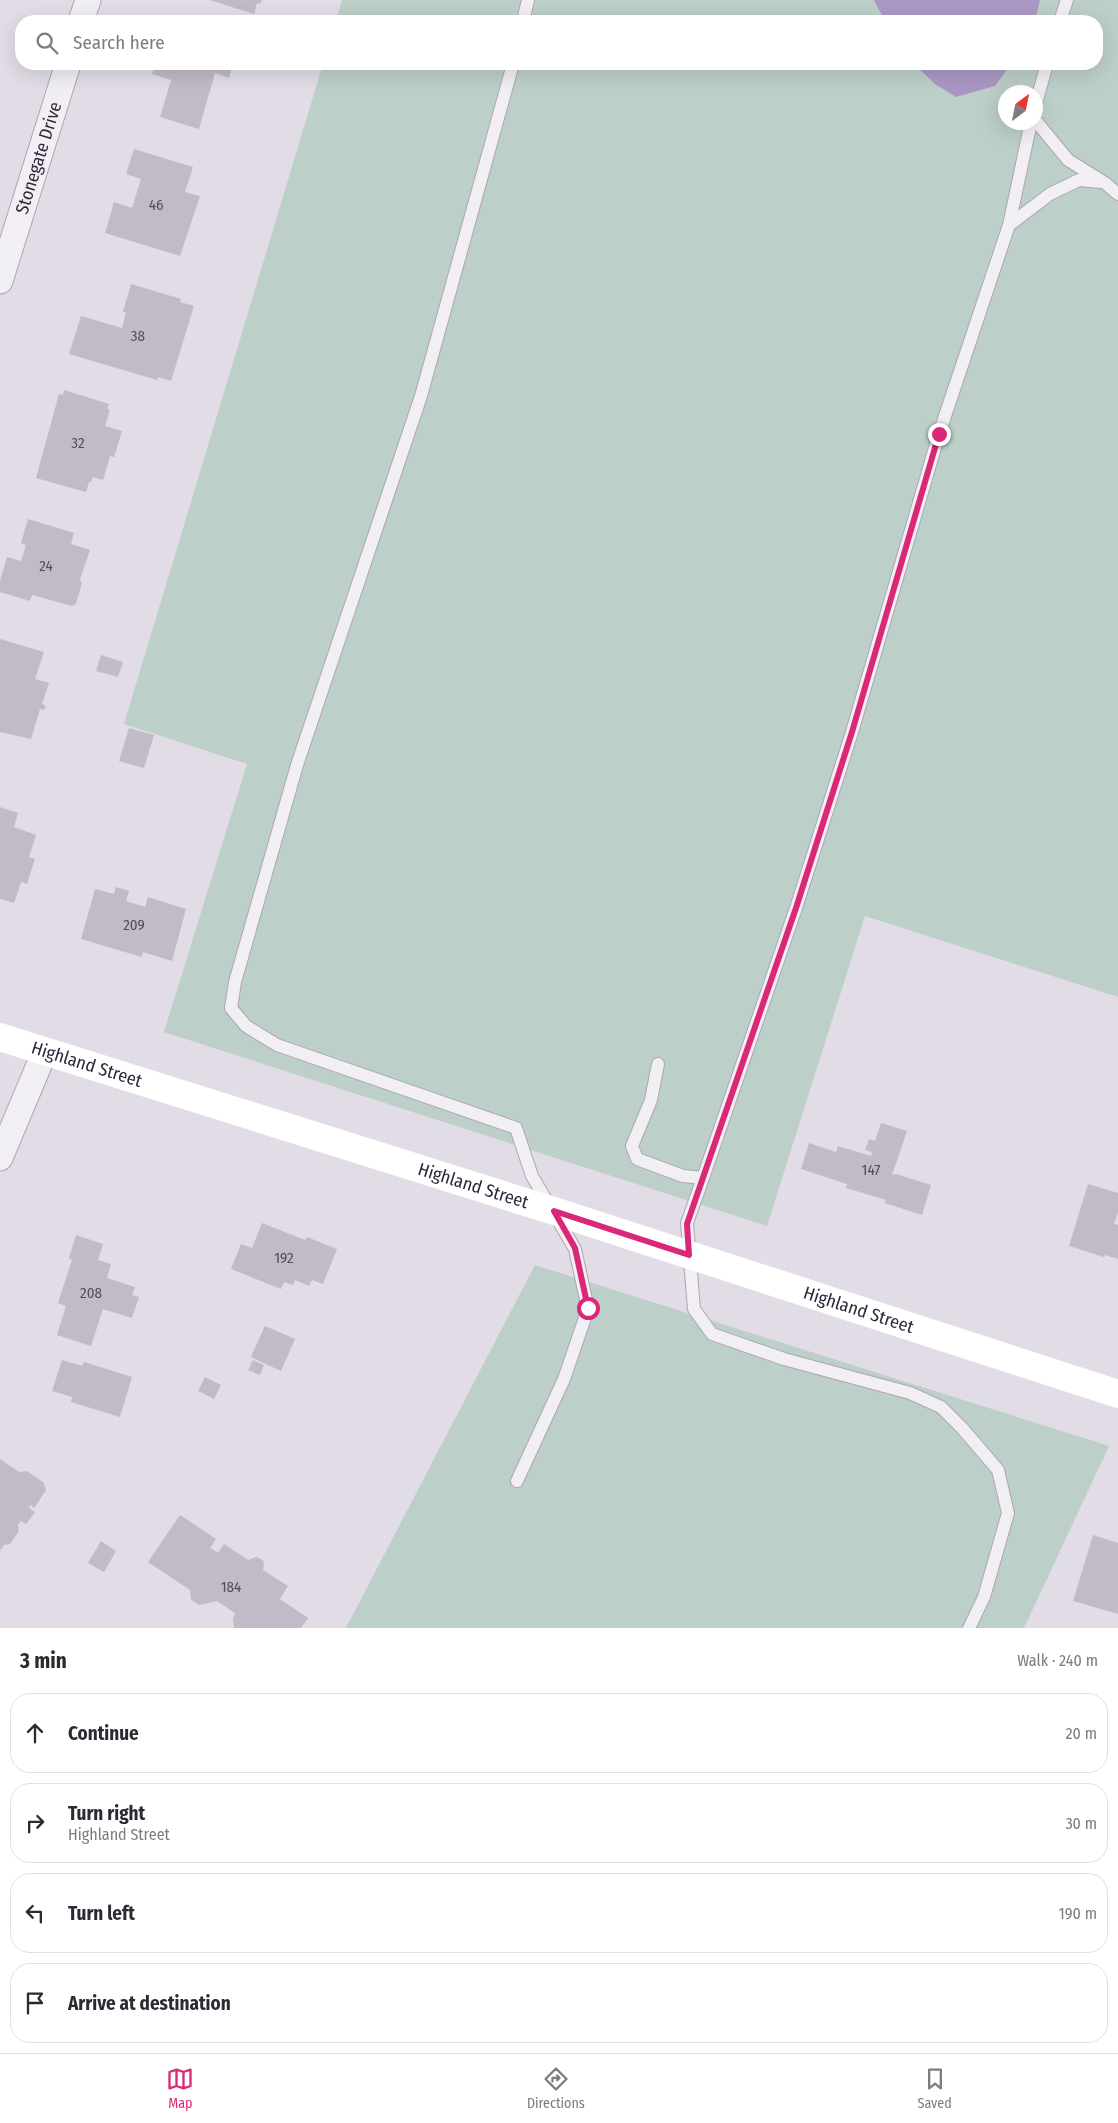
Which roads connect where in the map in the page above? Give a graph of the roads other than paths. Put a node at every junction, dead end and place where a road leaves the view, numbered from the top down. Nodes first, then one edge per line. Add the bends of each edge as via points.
1 (88, 0) edge
2 (528, 0) edge
3 (1067, 0) edge
4 (83, 15) edge
5 (524, 15) edge
6 (1062, 15) edge
7 (66, 70) edge
8 (511, 70) edge
9 (1044, 70) edge
10 (1041, 85) edge
11 (1029, 130) edge
12 (1043, 130) edge
13 (1104, 183) junction
14 (1118, 194) edge
15 (1009, 225) junction
16 (0, 281) edge
17 (0, 1036) edge
18 (45, 1050) junction
19 (658, 1064) dead end
20 (0, 1158) edge
21 (703, 1178) junction
22 (554, 1211) junction
23 (689, 1255) junction
24 (1118, 1394) edge
25 (517, 1481) dead end
26 (969, 1628) edge

1 - 4 street
2 - 5 lane
3 - 6 lane
7 - 16 street, Stonegate Drive
8 - 22 lane via 420,396 297,765 235,982 232,1008 246,1026 277,1045 516,1128 532,1176
9 - 10 lane
11 - 15 lane
12 - 13 lane via 1068,160
13 - 14 lane
13 - 15 lane via 1079,180 1050,194
15 - 21 lane via 939,434 808,871
17 - 18 street, Highland Street
18 - 20 street
18 - 22 street, Highland Street
19 - 21 lane via 651,1100 632,1146 638,1159 682,1176
21 - 23 lane via 687,1224
22 - 23 street, Highland Street
22 - 25 lane via 575,1248 588,1308 564,1379
23 - 24 street, Highland Street
23 - 26 lane via 694,1309 712,1334 784,1359 910,1393 941,1407 998,1470 1008,1513 984,1597

